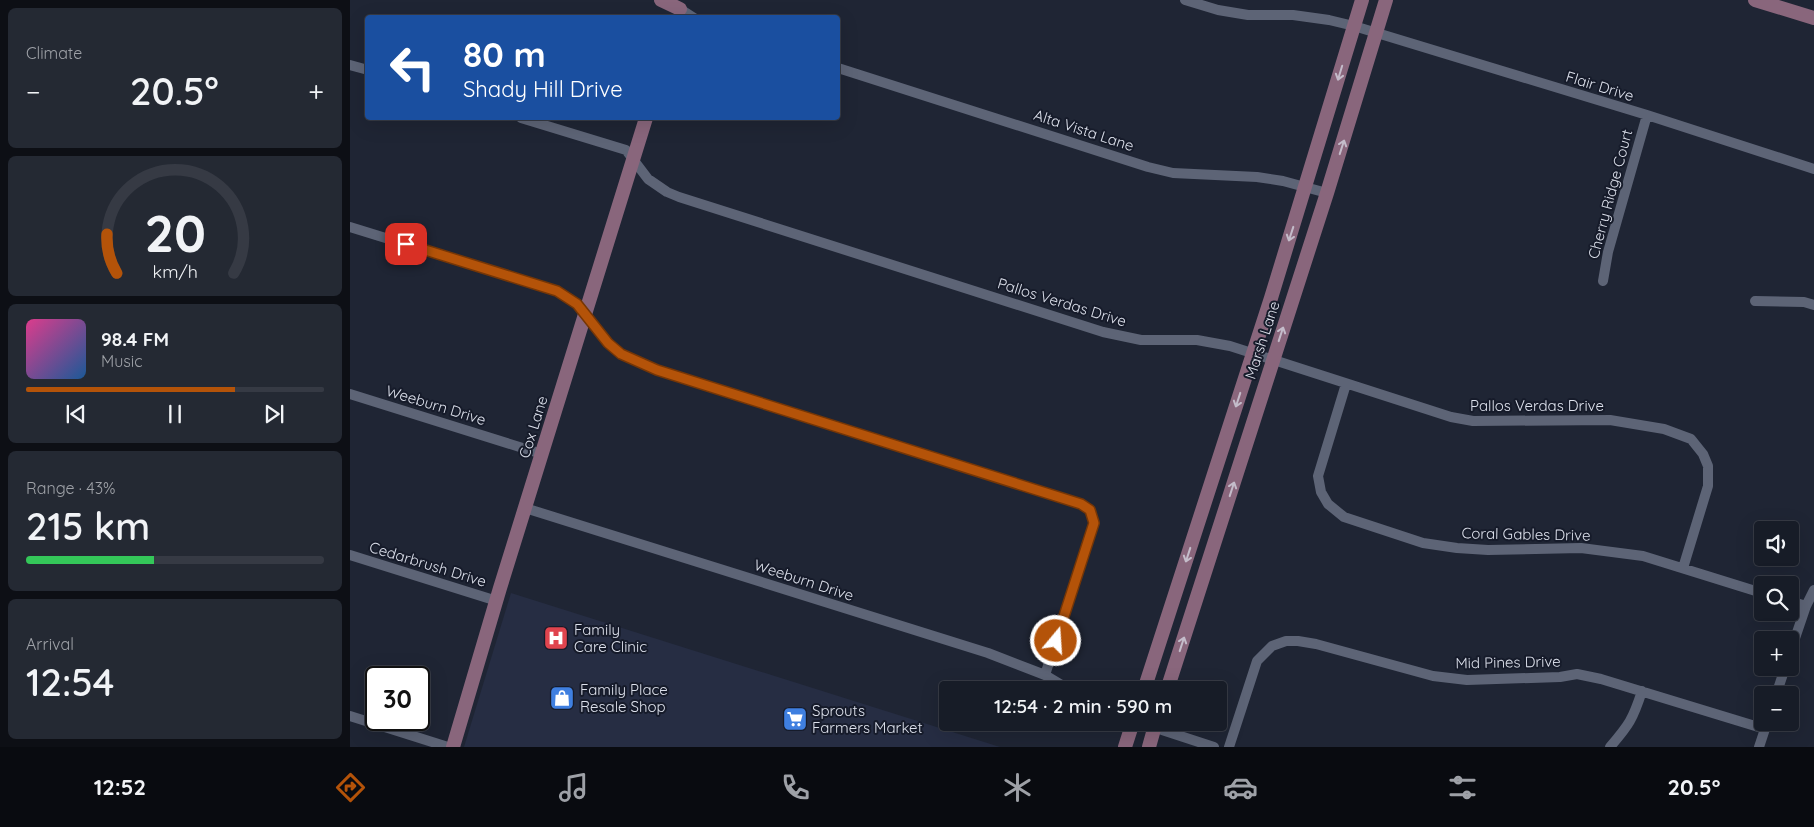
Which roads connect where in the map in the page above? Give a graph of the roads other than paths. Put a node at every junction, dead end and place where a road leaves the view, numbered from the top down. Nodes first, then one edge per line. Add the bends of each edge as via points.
1 (661, 0) edge
2 (1185, 0) edge
3 (1362, 0) edge
4 (1386, 0) edge
5 (1755, 0) edge
6 (680, 9) edge
7 (1814, 18) edge
8 (1354, 26) junction
9 (1376, 34) junction
10 (350, 65) edge
11 (365, 69) edge
12 (840, 69) edge
13 (1646, 115) junction
14 (528, 120) edge
15 (645, 120) edge
16 (633, 161) junction
17 (1814, 169) edge
18 (1306, 188) junction
19 (1327, 193) junction
20 (350, 227) edge
21 (1603, 281) dead end
22 (1755, 301) dead end
23 (1814, 305) edge
24 (585, 315) junction
25 (1253, 354) junction
26 (1273, 360) junction
27 (1346, 384) junction
28 (350, 394) edge
29 (542, 454) junction
30 (525, 508) junction
31 (350, 555) edge
32 (1683, 568) junction
33 (1754, 590) edge
34 (1814, 590) edge
35 (496, 601) junction
36 (1799, 604) edge
37 (1806, 606) junction
38 (1797, 631) edge
39 (1045, 676) junction
40 (1054, 681) edge
41 (1147, 681) edge
42 (1170, 681) edge
43 (1642, 691) junction
44 (350, 716) edge
45 (1754, 723) edge
46 (1129, 731) edge
47 (1153, 731) edge
48 (1169, 731) edge
49 (1764, 731) edge
50 (448, 747) edge
51 (453, 747) edge
52 (1125, 747) edge
53 (1148, 747) edge
54 (1214, 747) edge
55 (1229, 747) edge
56 (1610, 747) edge
57 (1759, 747) edge

1 - 6 main road
2 - 8 street, Flair Drive via 1248,15 1293,15
3 - 8 main road, Marsh Lane
4 - 9 main road, Marsh Lane
5 - 7 main road
8 - 9 street, Flair Drive
8 -> 18 main road, Marsh Lane
9 - 13 street, Flair Drive
19 -> 9 main road, Marsh Lane
10 - 11 street
12 - 18 street, Alta Vista Lane via 1148,167 1193,175 1257,177
13 - 17 street, Flair Drive
13 - 21 street, Cherry Ridge Court
14 - 16 street, Pallos Verdas Drive via 626,150
15 - 16 main road, Cox Lane
16 - 24 main road, Cox Lane
16 - 25 street, Pallos Verdas Drive via 648,179 679,197 1103,332 1141,340 1197,340
18 - 19 street, Alta Vista Lane
18 -> 25 main road, Marsh Lane
26 -> 19 main road, Marsh Lane
20 - 24 street via 557,291 577,304
22 - 23 street
24 - 29 main road, Cox Lane
24 - 39 street via 621,354 650,367 1081,504 1090,510 1094,523
25 - 26 street, Pallos Verdas Drive
25 -> 41 main road, Marsh Lane
26 - 27 street, Pallos Verdas Drive
42 -> 26 main road, Marsh Lane
27 - 32 street, Pallos Verdas Drive via 1473,421 1610,420 1664,429 1691,439 1708,466 1708,486
27 - 32 street, Coral Gables Drive via 1318,476 1321,492 1328,504 1344,516 1423,543 1488,550 1581,548 1643,556
28 - 29 street, Weeburn Drive
29 - 30 main road, Cox Lane
30 - 35 main road, Cox Lane
30 - 39 street, Weeburn Drive via 988,654
31 - 35 street, Cedarbrush Drive
32 - 33 street, Coral Gables Drive
34 - 37 street
35 - 51 main road, Cox Lane
36 - 37 street
37 - 38 street
39 - 40 street, Weeburn Drive
43 - 45 street, Mid Pines Drive
43 - 55 street, Mid Pines Drive via 1577,674 1467,680 1434,676 1316,644 1286,641 1272,646 1257,661
43 - 56 street via 1634,717
44 - 50 street
46 - 52 main road
47 - 53 main road
48 - 54 street
49 - 57 street

